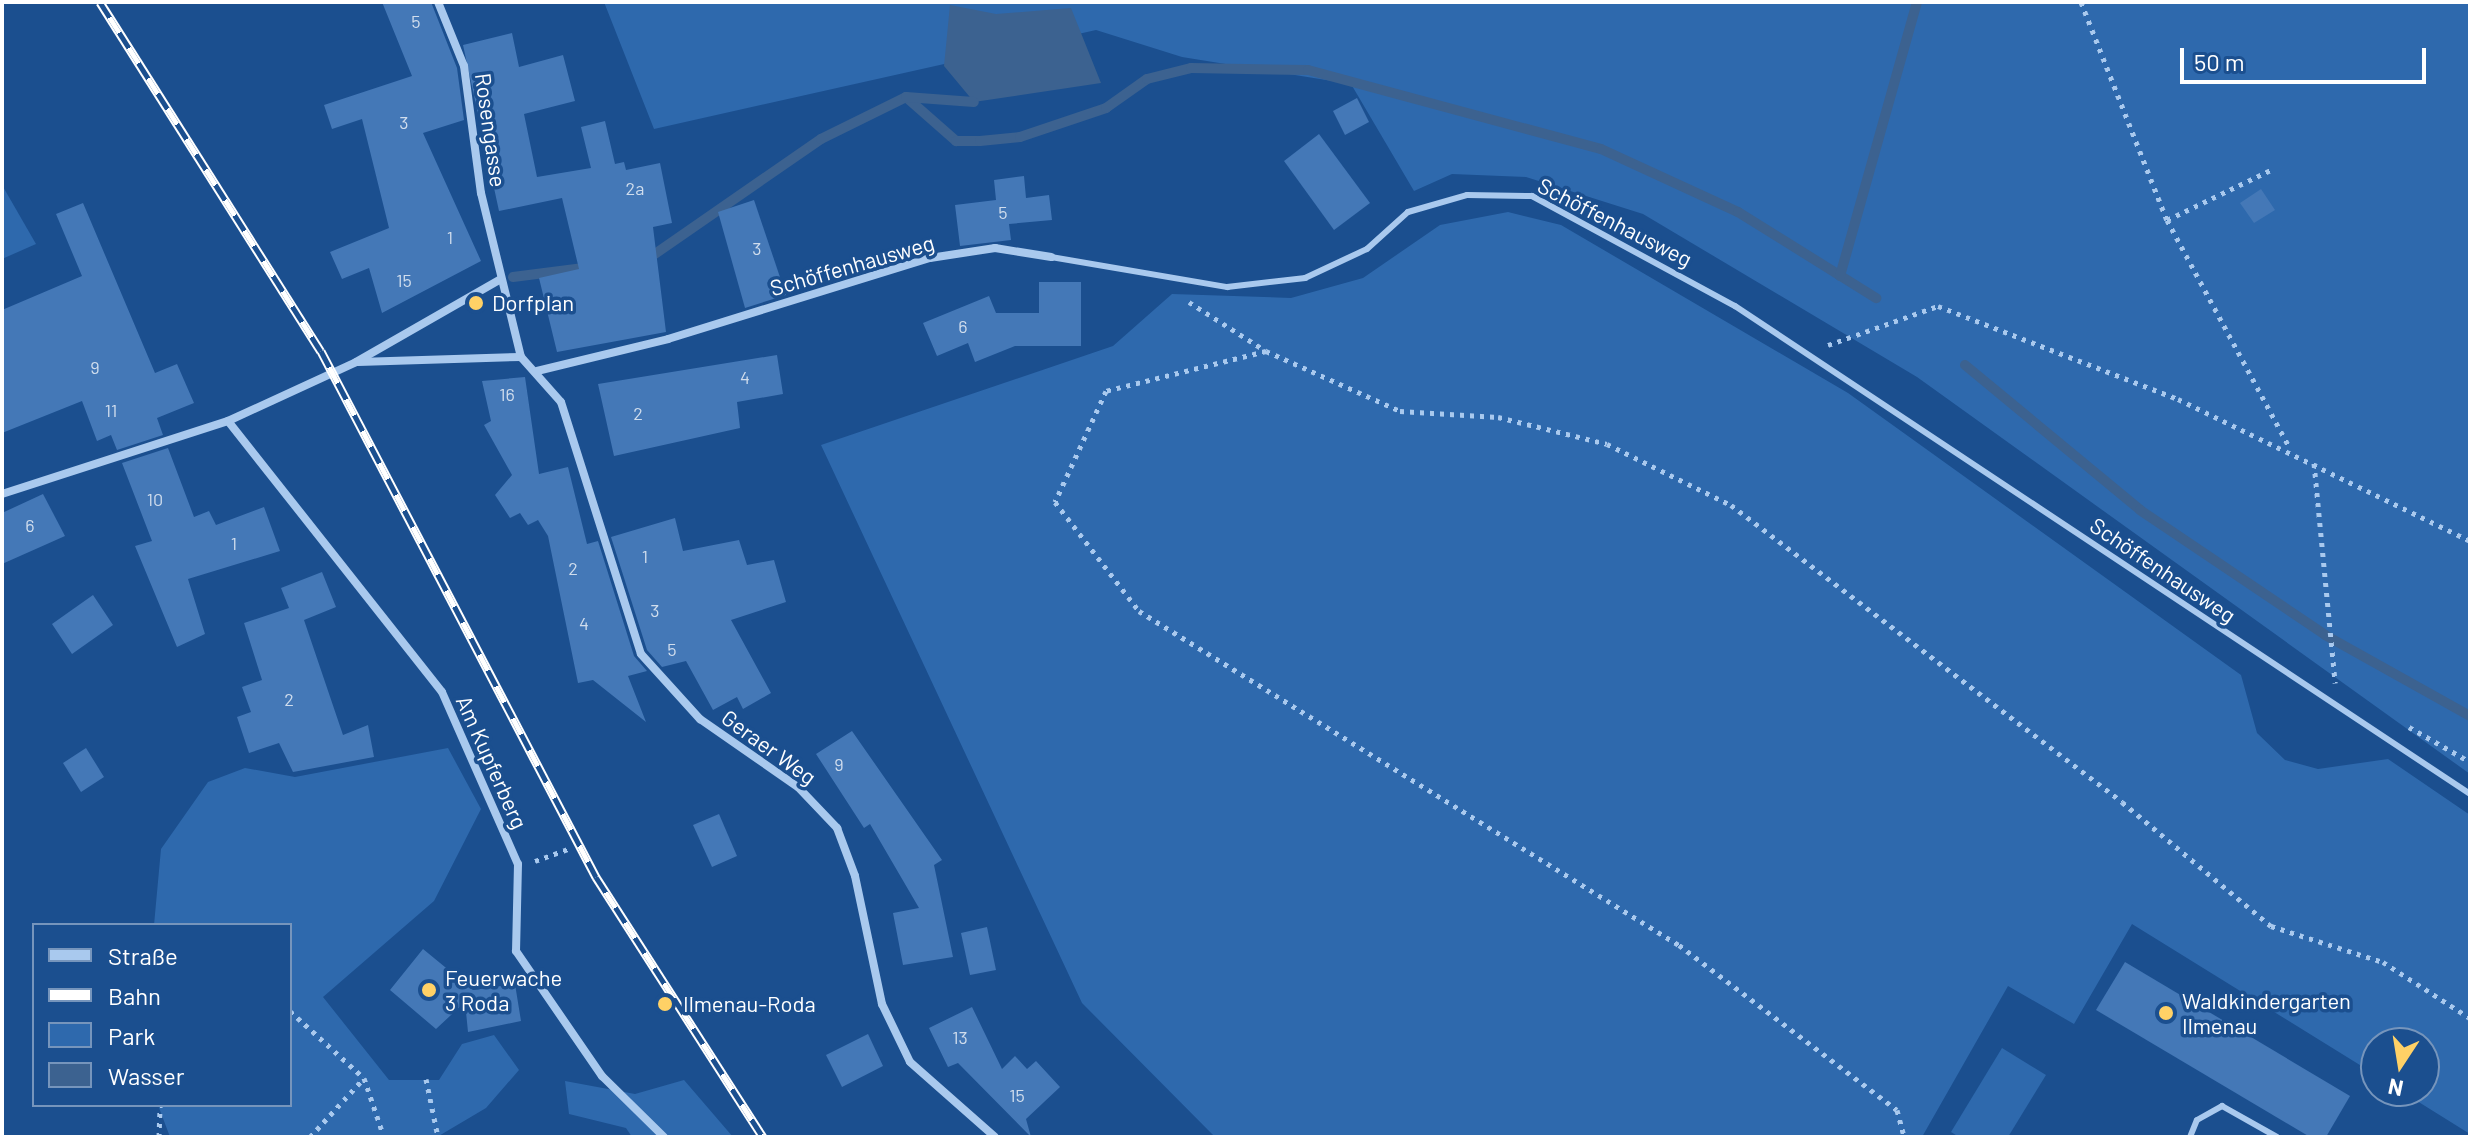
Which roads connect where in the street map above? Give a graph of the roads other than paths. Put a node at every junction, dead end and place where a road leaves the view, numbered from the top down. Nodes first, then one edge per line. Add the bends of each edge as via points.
1 (438, 2) edge
2 (1051, 257) joint
3 (499, 280) junction
4 (521, 357) junction
5 (356, 362) junction
6 (537, 371) junction
7 (228, 421) junction
8 (2, 494) edge
9 (2470, 794) edge
10 (664, 1137) edge
11 (995, 1137) edge
12 (2190, 1137) edge
13 (2277, 1137) edge

1 - 3 street, Rosengasse via 464,66
2 - 6 street, Schöffenhausweg via 995,248 930,258 668,339
2 - 9 lane, Schöffenhausweg via 1155,280 1227,287 1305,278 1367,249 1408,212 1467,195 1532,196 1806,353
3 - 4 street
3 - 5 street
4 - 5 street
4 - 6 street
5 - 7 street
6 - 11 street, Geraer Weg via 561,402 641,654 700,719 798,787 837,828 855,876 882,1004 910,1062
7 - 8 street
7 - 10 street, Am Kupferberg via 442,692 518,864 516,951 602,1076
12 - 13 lane via 2197,1120 2222,1106

